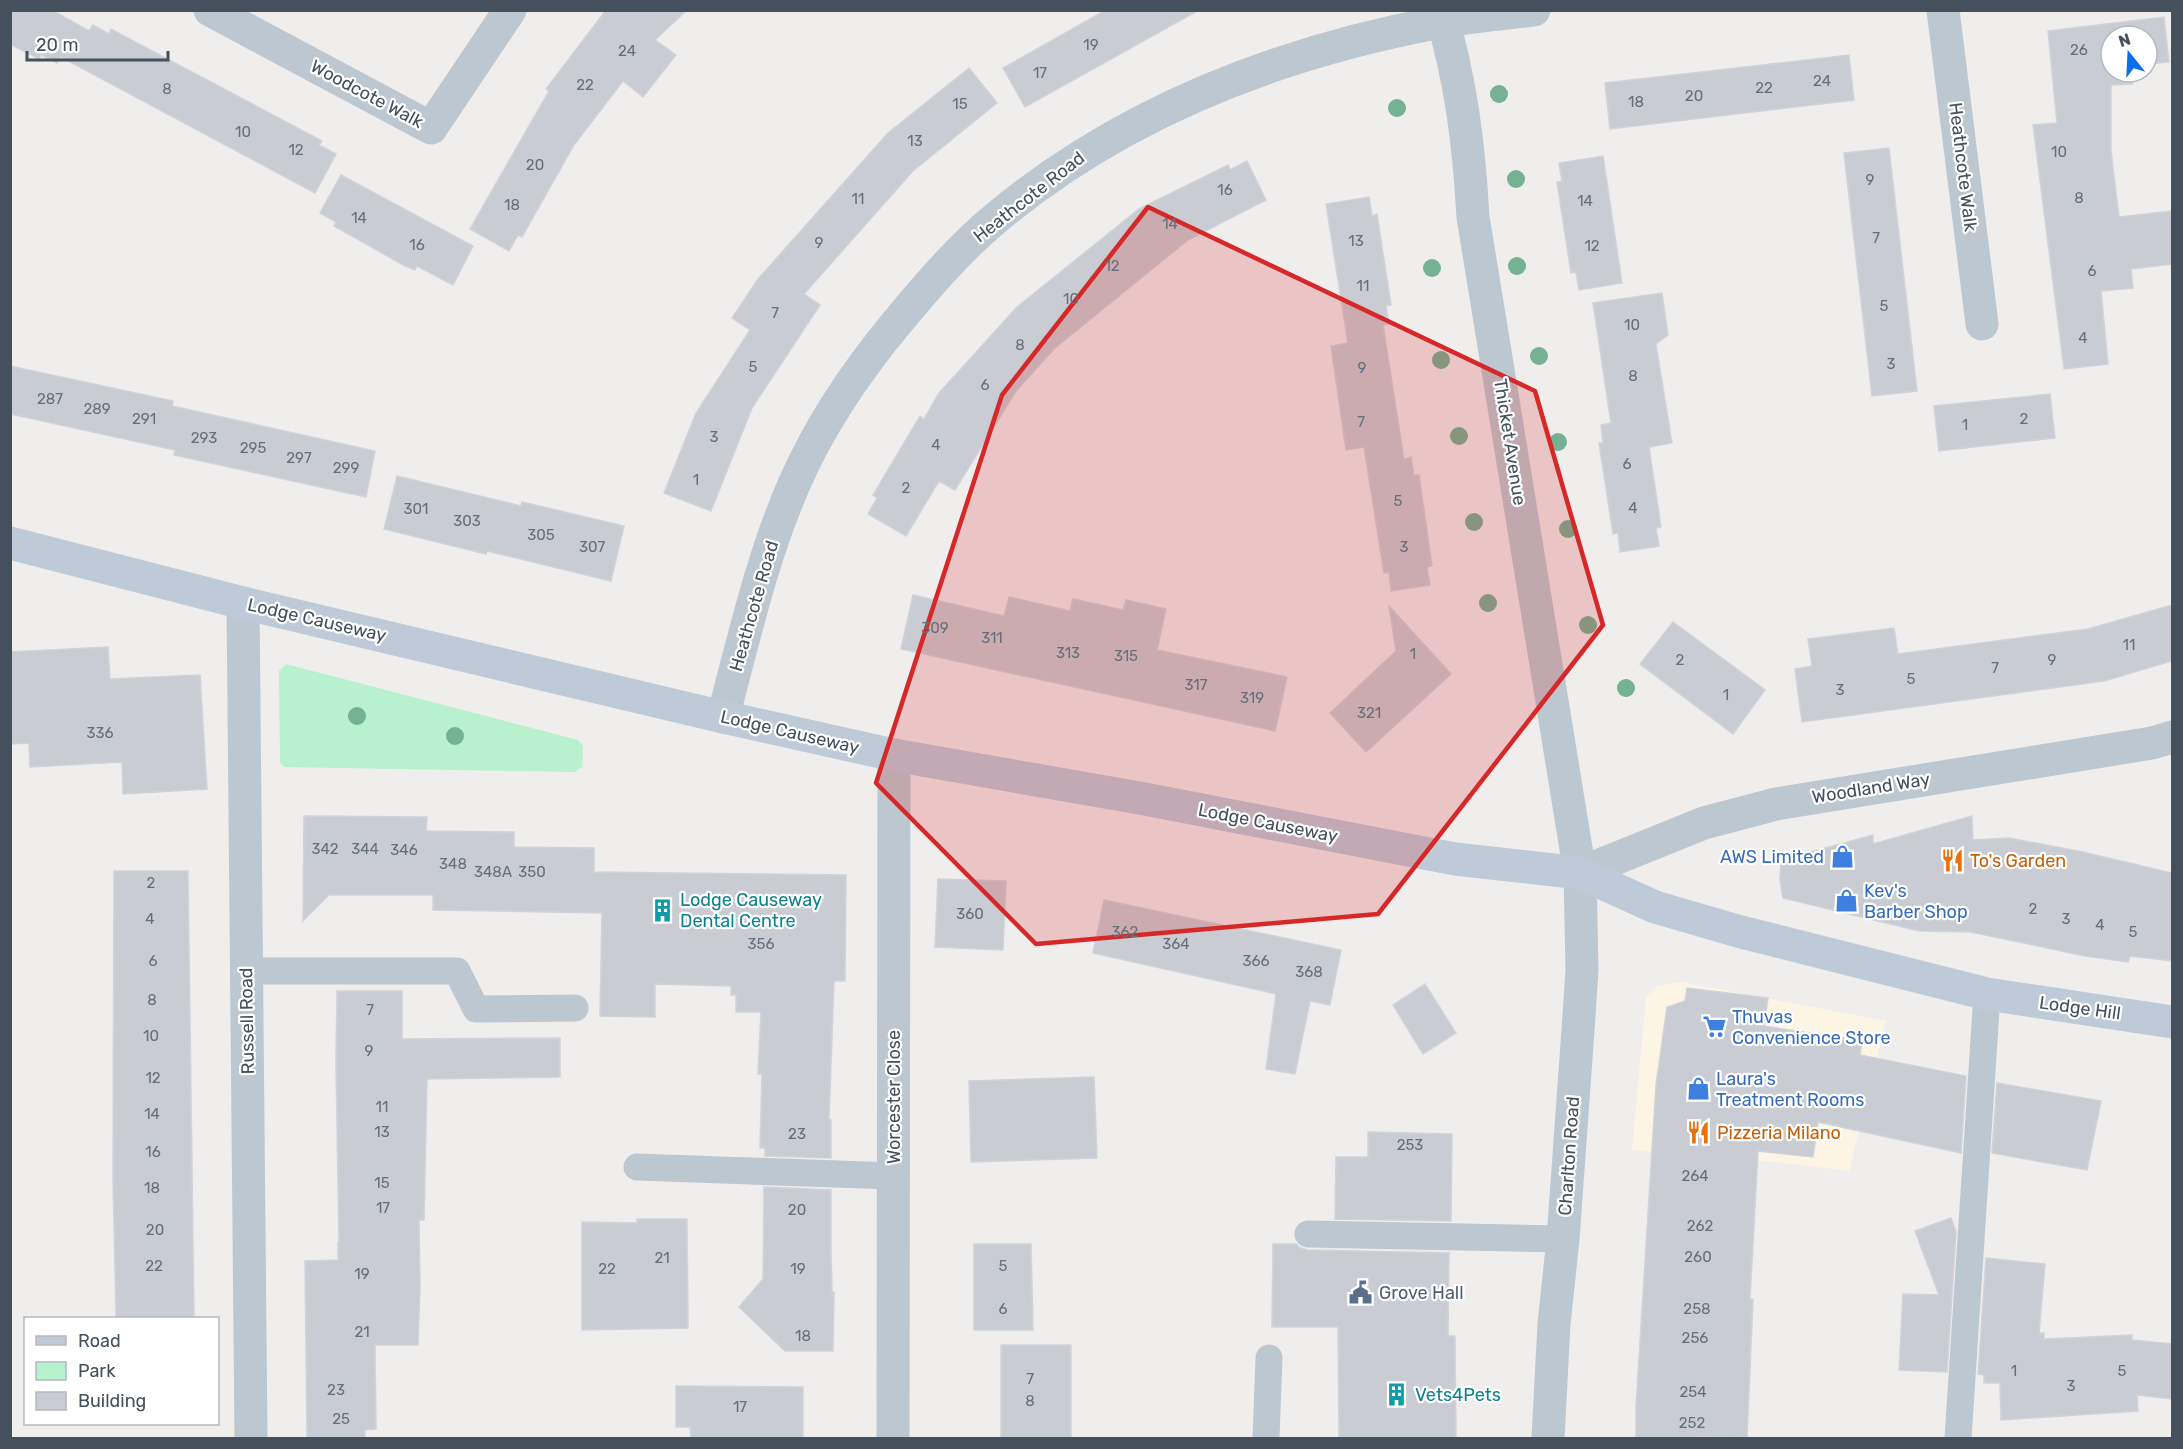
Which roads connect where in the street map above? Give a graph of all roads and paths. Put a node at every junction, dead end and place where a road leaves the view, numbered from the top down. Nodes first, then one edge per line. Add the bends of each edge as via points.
1 (210, 10) edge
2 (510, 10) edge
3 (1534, 10) edge
4 (1943, 10) edge
5 (1442, 16) edge
6 (1983, 324) dead end
7 (10, 543) edge
8 (243, 603) junction
9 (723, 717) junction
10 (2172, 737) edge
11 (894, 755) junction
12 (1580, 873) junction
13 (247, 971) junction
14 (1987, 994) junction
15 (575, 1008) dead end
16 (2172, 1022) edge
17 (637, 1167) dead end
18 (894, 1176) junction
19 (1308, 1234) dead end
20 (1563, 1239) junction
21 (1269, 1358) dead end
22 (251, 1438) edge
23 (893, 1438) edge
24 (1266, 1438) edge
25 (1548, 1438) edge
26 (1958, 1438) edge

1 - 2 street, Woodcote Walk via 430,128
3 - 5 street, Heathcote Road
4 - 6 street, Heathcote Walk
5 - 9 street, Heathcote Road via 1296,58 1231,81 1133,125 1039,185 954,257 886,336 822,428 776,530
5 - 12 street, Thicket Avenue via 1462,100 1473,216
7 - 8 main road, Lodge Causeway
8 - 9 main road, Lodge Causeway
8 - 13 street, Russell Road
9 - 11 main road, Lodge Causeway
10 - 12 street, Woodland Way via 1776,804 1704,823
11 - 12 main road, Lodge Causeway via 1455,859
11 - 18 street, Worcester Close
12 - 14 main road, Lodge Causeway via 1655,907
12 - 20 street, Charlton Road via 1582,970
13 - 15 lane via 458,970 476,1009
13 - 22 street, Russell Road
14 - 16 main road, Lodge Hill
14 - 26 lane
17 - 18 lane
18 - 23 street, Worcester Close
19 - 20 lane
20 - 25 street, Charlton Road
21 - 24 lane

